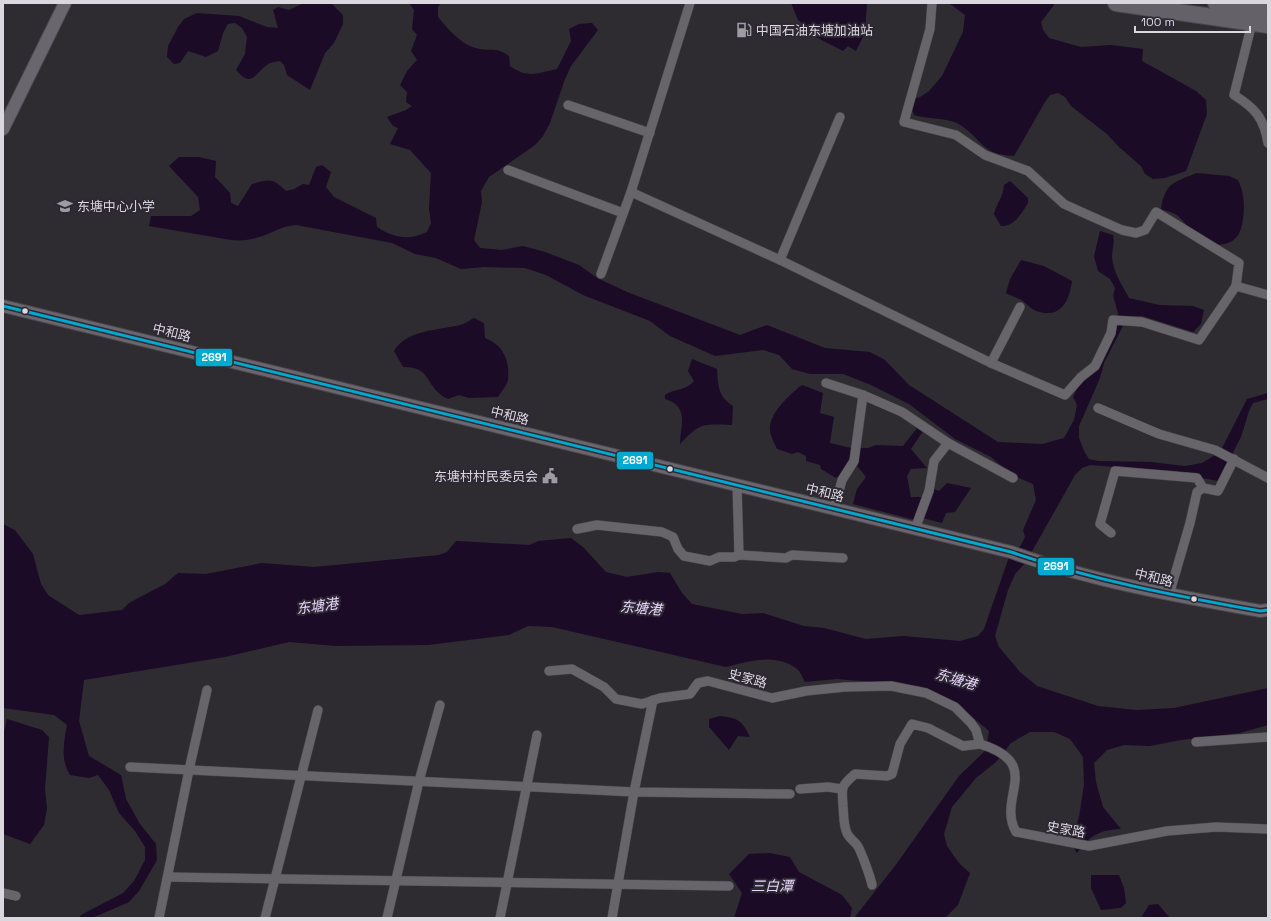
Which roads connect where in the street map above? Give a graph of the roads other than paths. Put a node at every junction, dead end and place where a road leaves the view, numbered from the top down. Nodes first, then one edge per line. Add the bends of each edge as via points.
1 (65, 3) edge
2 (690, 3) edge
3 (932, 3) edge
4 (1116, 3) edge
5 (1216, 3) edge
6 (1268, 12) edge
7 (1252, 22) junction
8 (1268, 25) edge
9 (568, 105) dead end
10 (840, 117) dead end
11 (3, 129) edge
12 (650, 133) junction
13 (1268, 143) edge
14 (508, 170) dead end
15 (631, 192) junction
16 (623, 213) junction
17 (780, 260) junction
18 (601, 274) dead end
19 (1236, 286) junction
20 (1268, 295) edge
21 (3, 306) edge
22 (1020, 307) dead end
23 (991, 363) junction
24 (826, 383) dead end
25 (863, 395) junction
26 (1098, 408) dead end
27 (948, 443) junction
28 (1234, 459) junction
29 (1013, 478) dead end
30 (1268, 478) edge
31 (737, 484) junction
32 (1203, 488) junction
33 (834, 509) junction
34 (577, 529) dead end
35 (915, 529) junction
36 (1111, 533) dead end
37 (740, 555) junction
38 (843, 558) dead end
39 (1169, 595) junction
40 (1268, 610) edge
41 (549, 671) dead end
42 (207, 690) dead end
43 (653, 700) junction
44 (440, 705) dead end
45 (318, 710) dead end
46 (537, 735) dead end
47 (1268, 737) edge
48 (1196, 742) dead end
49 (980, 744) junction
50 (130, 767) dead end
51 (189, 770) junction
52 (301, 776) junction
53 (419, 782) junction
54 (527, 787) junction
55 (800, 789) dead end
56 (842, 789) junction
57 (634, 792) junction
58 (790, 794) dead end
59 (1268, 829) edge
60 (168, 877) junction
61 (275, 878) junction
62 (396, 879) junction
63 (507, 882) junction
64 (618, 884) junction
65 (872, 885) dead end
66 (729, 886) dead end
67 (3, 893) edge
68 (16, 896) dead end
69 (159, 918) edge
70 (265, 918) edge
71 (387, 918) edge
72 (500, 918) edge
73 (612, 918) edge

1 - 11 street
2 - 12 street
3 - 19 street via 930,29 904,122 956,135 985,155 1028,171 1064,204 1122,230 1136,233 1145,230 1156,212 1239,263
4 - 7 highway
5 - 6 highway
7 - 8 highway
7 - 13 street via 1234,95 1251,106 1261,120
9 - 12 street
10 - 17 street
12 - 15 street
14 - 16 street
15 - 16 street
15 - 17 street
16 - 18 street
17 - 23 street
19 - 20 street
19 - 23 street via 1199,340 1142,322 1113,320 1111,333 1095,366 1080,376 1065,395
21 - 31 street, 中和路
22 - 23 street
24 - 25 street
25 - 27 street via 902,412
25 - 33 street via 854,461 842,480
26 - 28 street via 1159,434 1215,450
27 - 29 street
27 - 35 street via 934,461 929,491
28 - 30 street
28 - 32 street via 1218,491
31 - 33 street, 中和路
31 - 37 street
32 - 36 street via 1197,478 1115,471 1100,524
32 - 39 street via 1197,492
33 - 35 street, 中和路
34 - 37 street via 597,524 662,532 673,537 684,556 710,561 719,557
35 - 39 street, 中和路
37 - 38 street
39 - 40 street, 中和路 via 1260,611
41 - 43 street, 史家路 via 572,669 604,687 616,700 642,704
42 - 51 street
43 - 49 street, 史家路 via 690,694 698,683 708,681 772,698 845,687 891,686 926,693 954,707 976,730
43 - 57 street
44 - 53 street
45 - 52 street
46 - 54 street
47 - 48 street
49 - 56 street, 史家路 via 963,746 928,728 912,724 900,744 892,774 855,774 844,783
49 - 59 street, 史家路 via 1010,760 1016,774 1011,822 1016,832 1089,846 1167,831 1216,828
50 - 51 street
51 - 52 street
51 - 60 street
52 - 53 street
52 - 61 street
53 - 54 street
53 - 62 street
54 - 57 street
54 - 63 street
55 - 56 street
56 - 65 street via 844,826 860,851
57 - 58 street
57 - 64 street
60 - 61 street
60 - 69 street
61 - 62 street
61 - 70 street
62 - 63 street
62 - 71 street
63 - 64 street
63 - 72 street
64 - 66 street
64 - 73 street
67 - 68 street

